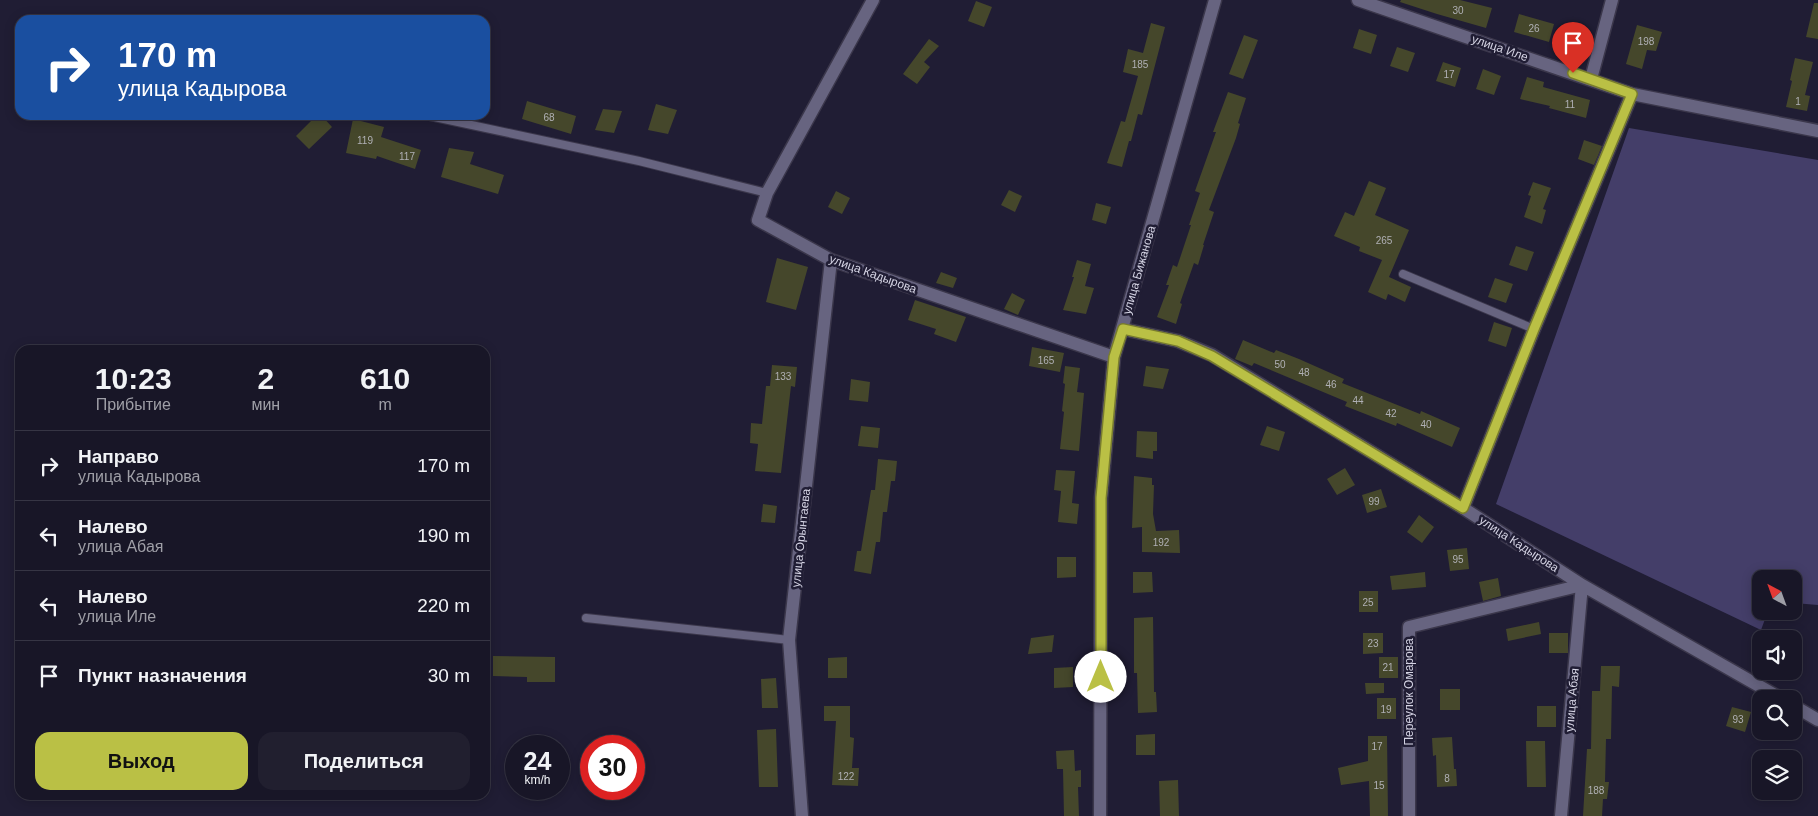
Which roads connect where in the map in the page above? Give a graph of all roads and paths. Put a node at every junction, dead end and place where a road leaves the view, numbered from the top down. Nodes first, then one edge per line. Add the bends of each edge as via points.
1 (873, 0) edge
2 (1215, 0) edge
3 (1358, 0) edge
4 (1612, 0) edge
5 (1591, 79) junction
6 (1632, 94) junction
7 (448, 120) edge
8 (1818, 131) edge
9 (767, 193) junction
10 (831, 260) junction
11 (1403, 274) dead end
12 (1123, 329) junction
13 (1534, 329) junction
14 (1114, 357) junction
15 (1463, 508) junction
16 (1582, 585) junction
17 (586, 618) dead end
18 (789, 640) junction
19 (1766, 690) edge
20 (1802, 711) edge
21 (1818, 720) edge
22 (802, 816) edge
23 (1100, 816) edge
24 (1409, 816) edge
25 (1561, 816) edge

1 - 9 street, улица Кадырова
2 - 12 street, улица Бижанова
3 - 5 street, улица Иле
4 - 5 street
5 - 6 street, улица Иле
6 - 8 street, улица Иле
6 - 13 street
7 - 9 lane via 639,161
9 - 10 street, улица Кадырова via 758,220
10 - 14 street, улица Кадырова
10 - 18 street, улица Орынтаева
11 - 13 lane
12 - 14 street, улица Бижанова
12 - 15 street, улица Кадырова via 1178,341 1212,356
13 - 15 street
14 - 23 street, улица Бижанова via 1101,498
15 - 16 street, улица Кадырова
16 - 19 street, улица Кадырова
16 - 24 street, Переулок Омарова via 1409,627
16 - 25 street, улица Абая
17 - 18 lane
18 - 22 street, улица Орынтаева
20 - 21 street

